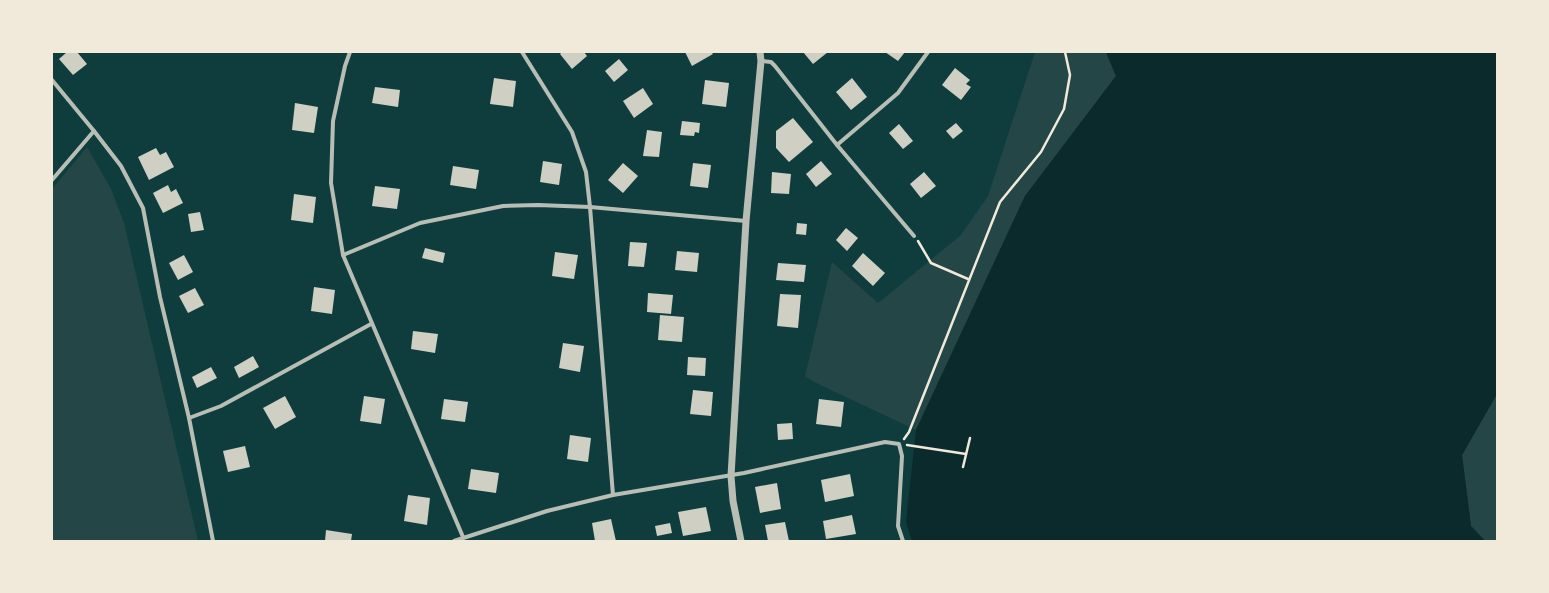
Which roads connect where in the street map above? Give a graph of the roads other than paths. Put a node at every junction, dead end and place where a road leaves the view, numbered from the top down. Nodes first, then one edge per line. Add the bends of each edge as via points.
1 (350, 52) edge
2 (522, 52) edge
3 (760, 52) edge
4 (928, 52) edge
5 (761, 61) junction
6 (52, 80) edge
7 (94, 130) junction
8 (837, 145) junction
9 (52, 180) edge
10 (590, 207) junction
11 (746, 221) junction
12 (914, 236) road end
13 (343, 256) junction
14 (371, 324) junction
15 (189, 418) junction
16 (731, 476) junction
17 (613, 495) junction
18 (463, 537) junction
19 (213, 541) edge
20 (454, 541) edge
21 (741, 541) edge
22 (903, 541) edge

1 - 13 street via 332,129 331,183
2 - 10 street via 572,132 586,172
3 - 5 street
4 - 8 street via 898,93
5 - 8 street via 771,62
5 - 11 street
6 - 7 street
7 - 9 street
7 - 15 street via 121,166 143,208 160,297
8 - 12 street
10 - 11 street
10 - 13 street via 503,206 457,214 420,223
10 - 17 street
11 - 16 street
13 - 14 street
14 - 15 street via 221,406
14 - 18 street
15 - 19 street
16 - 17 street
16 - 21 street
16 - 22 street via 885,442 899,444 902,456 898,526
17 - 18 street via 547,511
18 - 20 street

